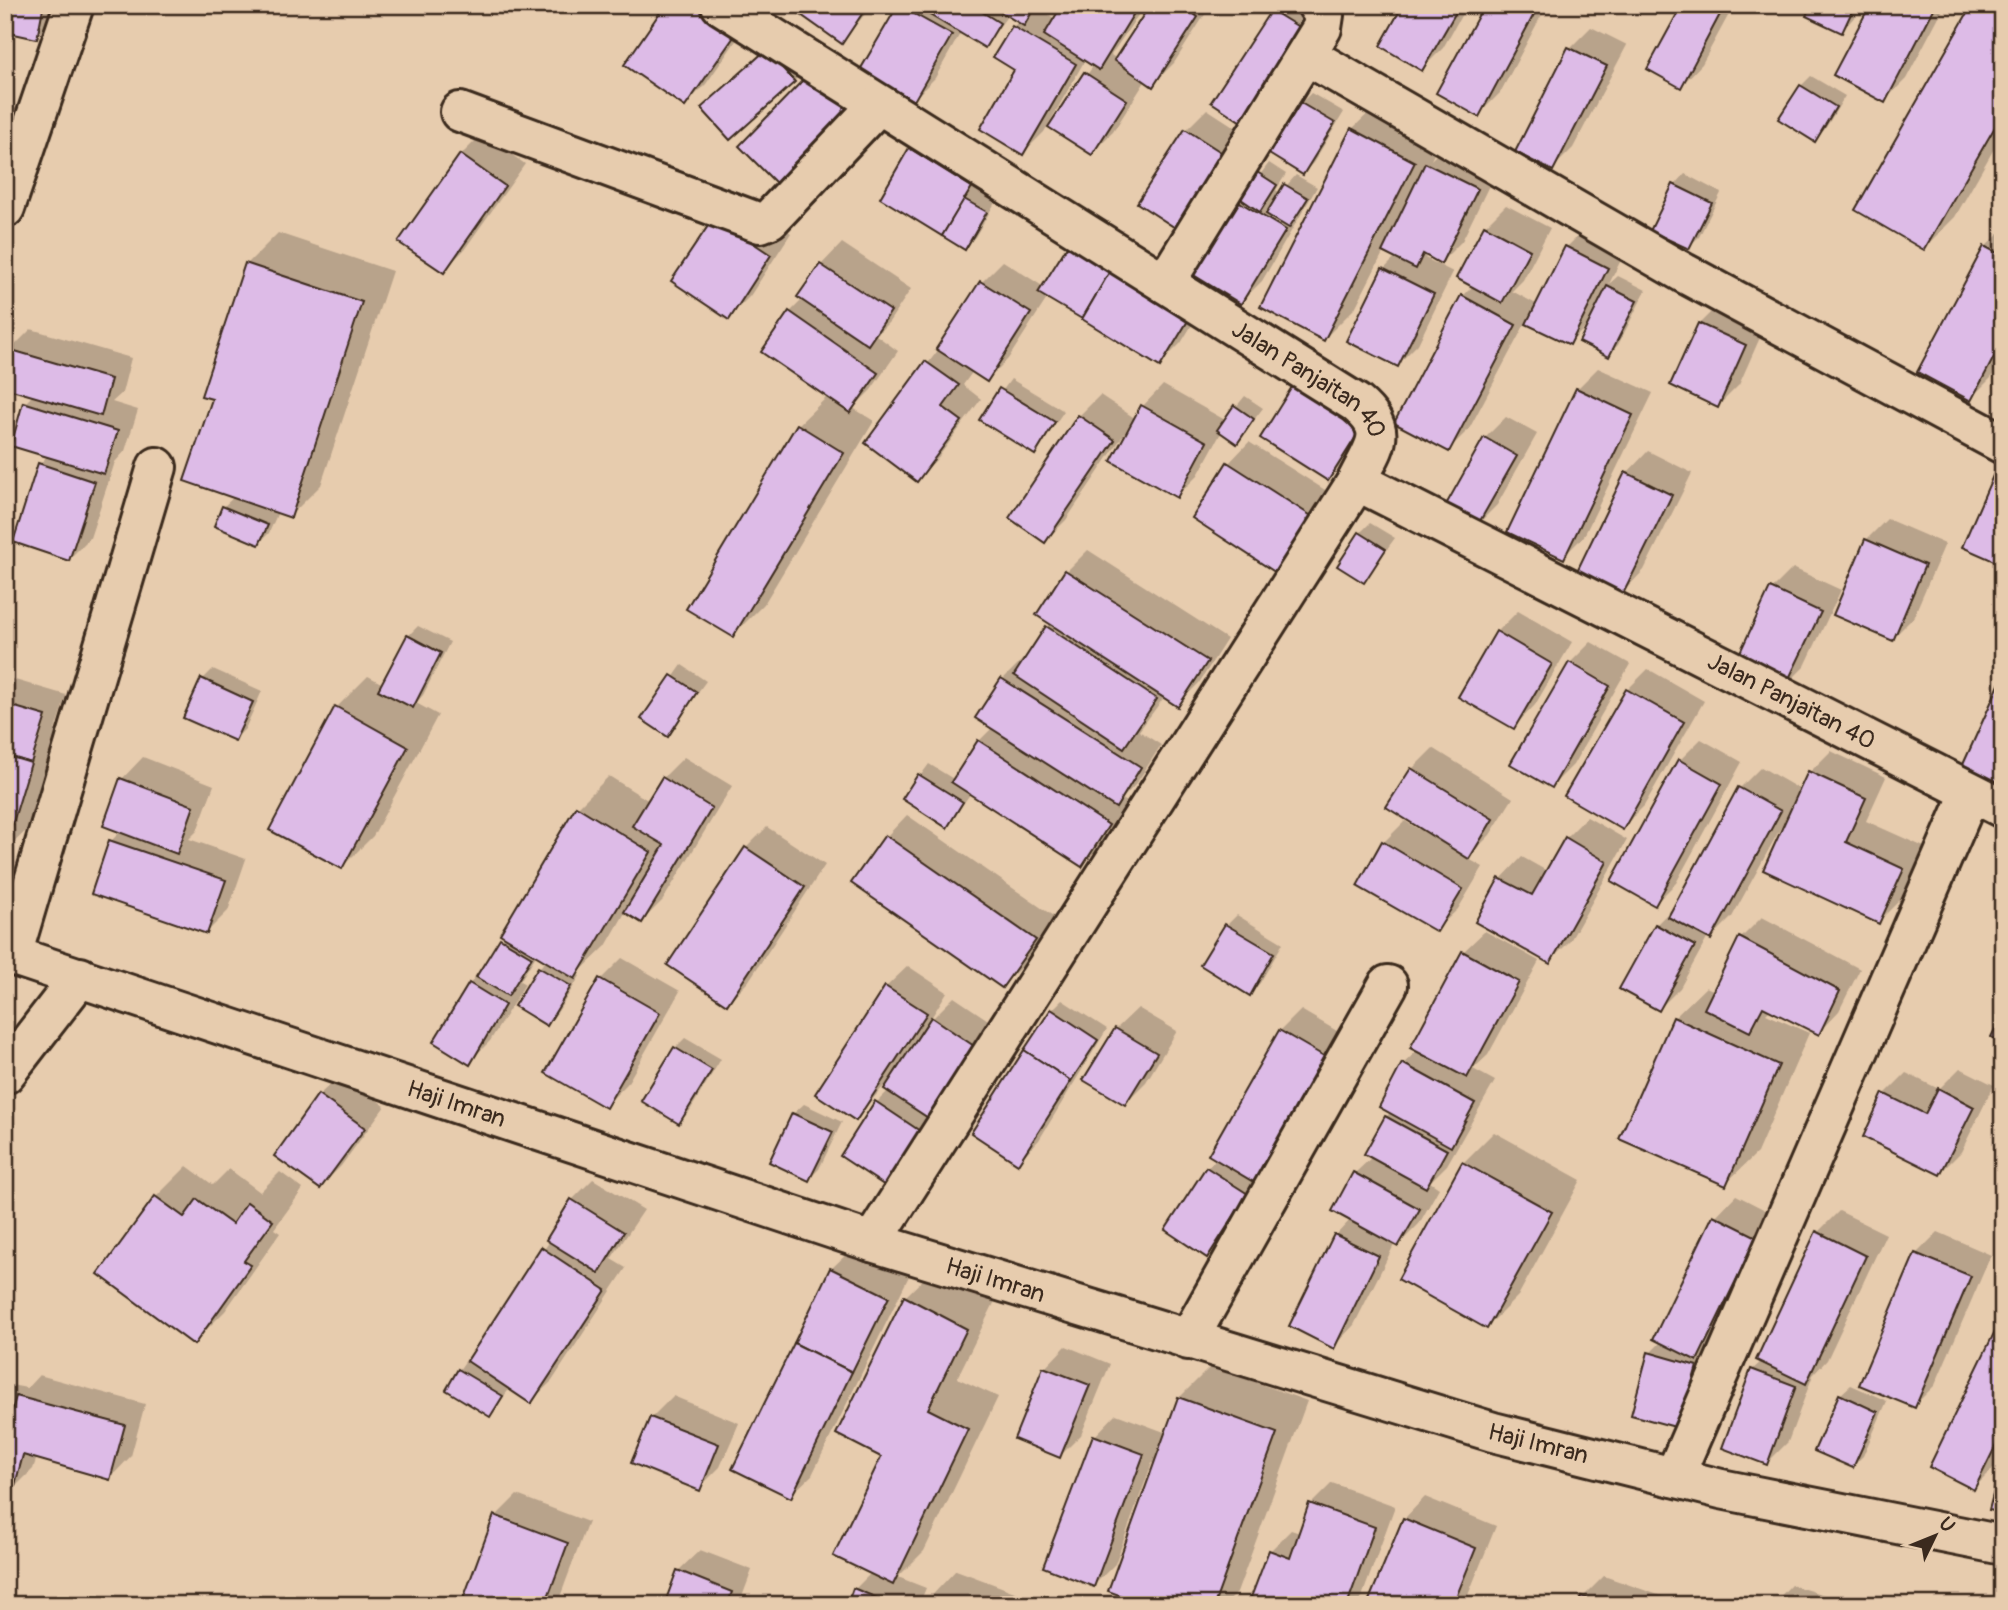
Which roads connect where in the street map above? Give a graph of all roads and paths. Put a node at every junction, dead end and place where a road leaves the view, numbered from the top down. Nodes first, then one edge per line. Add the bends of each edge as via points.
1 (74, 5) edge
2 (720, 5) edge
3 (1317, 5) edge
4 (1306, 55) junction
5 (878, 105) junction
6 (460, 112) dead end
7 (7, 194) edge
8 (1166, 283) junction
9 (2003, 444) edge
10 (156, 467) dead end
11 (1357, 481) junction
12 (1987, 801) edge
13 (9, 954) edge
14 (80, 977) junction
15 (1388, 985) dead end
16 (5, 1074) edge
17 (872, 1242) junction
18 (1188, 1340) junction
19 (1674, 1477) junction
20 (2003, 1545) edge

1 - 7 street
2 - 5 street, Jalan Panjaitan 40
3 - 4 street via 1324,15 1322,28
4 - 8 street
4 - 9 street via 1684,273
5 - 6 street via 770,219 760,223
5 - 8 street, Jalan Panjaitan 40
8 - 11 street, Jalan Panjaitan 40 via 1371,415 1378,438
10 - 13 street
11 - 12 street, Jalan Panjaitan 40
11 - 17 street
12 - 19 street
13 - 14 street, Haji Imran
14 - 16 street
14 - 17 street, Haji Imran
15 - 18 street
17 - 18 street, Haji Imran
18 - 19 street, Haji Imran via 1493,1432
19 - 20 street, Haji Imran

